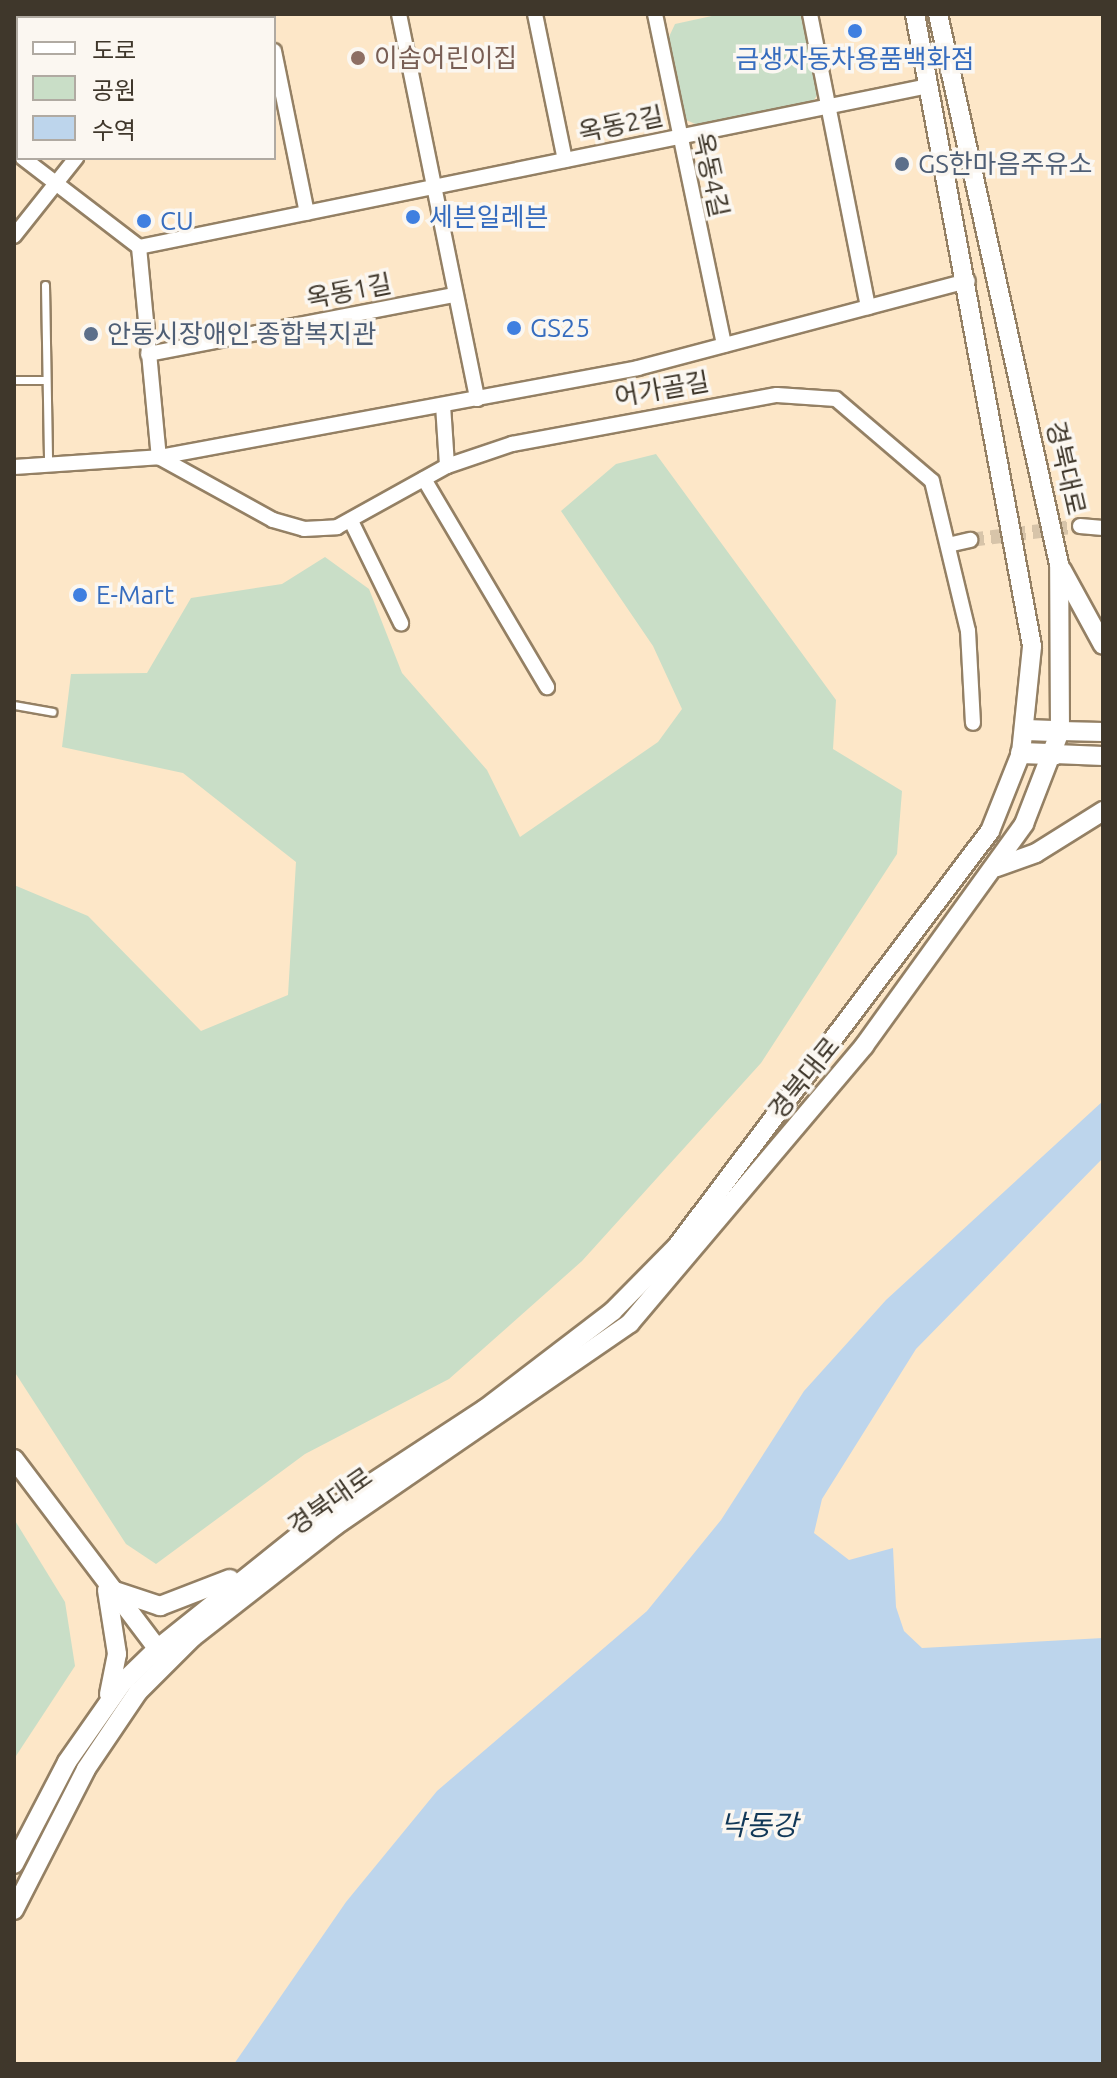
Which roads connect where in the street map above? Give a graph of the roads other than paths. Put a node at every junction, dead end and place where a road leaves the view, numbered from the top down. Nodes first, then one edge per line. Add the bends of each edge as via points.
1 (399, 14) edge
2 (535, 14) edge
3 (810, 14) edge
4 (915, 14) edge
5 (938, 14) edge
6 (659, 15) edge
7 (276, 70) edge
8 (928, 86) junction
9 (828, 106) junction
10 (280, 108) edge
11 (677, 137) junction
12 (26, 160) edge
13 (74, 160) edge
14 (565, 160) junction
15 (56, 183) junction
16 (434, 187) junction
17 (307, 213) junction
18 (14, 236) edge
19 (139, 247) junction
20 (968, 281) junction
21 (45, 285) dead end
22 (455, 295) junction
23 (868, 307) junction
24 (724, 345) junction
25 (148, 354) junction
26 (14, 380) edge
27 (46, 380) junction
28 (477, 399) junction
29 (443, 405) junction
30 (159, 457) junction
31 (447, 466) junction
32 (14, 467) edge
33 (48, 467) junction
34 (424, 479) junction
35 (351, 521) junction
36 (1080, 526) tunnel mouth
37 (1103, 528) edge
38 (970, 540) tunnel mouth
39 (948, 545) junction
40 (1059, 564) junction
41 (401, 623) dead end
42 (1103, 645) edge
43 (547, 687) dead end
44 (14, 705) edge
45 (52, 712) dead end
46 (973, 723) dead end
47 (1026, 730) junction
48 (1060, 731) junction
49 (1103, 732) edge
50 (1021, 753) junction
51 (1055, 754) junction
52 (1103, 756) edge
53 (1103, 811) edge
54 (997, 867) junction
55 (14, 1459) edge
56 (261, 1564) junction
57 (106, 1587) junction
58 (162, 1656) junction
59 (101, 1714) junction
60 (14, 1864) edge
61 (14, 1910) edge

1 - 16 street
2 - 14 street, 옥동2길
3 - 9 street
4 - 8 street, 경북대로
5 - 40 street, 경북대로
6 - 11 street, 옥동4길
7 - 10 street
8 - 9 street, 옥동2길
8 - 20 street, 경북대로
9 - 11 street, 옥동2길
9 - 23 street
10 - 17 street
11 - 14 street, 옥동2길
11 - 24 street, 옥동4길
12 - 15 street
13 - 15 street
14 - 16 street, 옥동2길
15 - 18 street
15 - 19 street
16 - 17 street, 옥동2길
16 - 22 street
17 - 19 street, 옥동2길
19 - 25 street
20 - 23 street
20 - 47 street, 경북대로 via 1022,559 1032,646
21 - 27 lane
22 - 25 street, 옥동1길
22 - 28 street
23 - 24 street
24 - 28 street
25 - 30 street
26 - 27 lane
27 - 33 lane
28 - 29 street
29 - 30 street
29 - 31 street
30 - 33 street
30 - 35 street, 어가골길 via 273,520 304,529
31 - 34 street, 어가골길
31 - 39 street, 어가골길 via 575,428 777,395 836,399 854,407 878,442 923,467
32 - 33 street
34 - 35 street, 어가골길
34 - 43 street
35 - 41 street
36 - 37 street
38 - 39 street
39 - 46 street, 어가골길 via 968,631
40 - 42 street
40 - 48 street, 경북대로
44 - 45 lane
47 - 48 main road
47 - 50 street, 경북대로
48 - 49 street
48 - 51 street, 경북대로
50 - 51 main road
50 - 56 street, 경북대로 via 990,831 954,884 677,1246 613,1311 485,1409
51 - 52 street
51 - 54 street, 경북대로
53 - 54 street via 1036,853
54 - 58 street, 경북대로 via 864,1046 630,1323 335,1526
55 - 57 street
56 - 57 street via 160,1606
56 - 58 street, 경북대로
57 - 58 street
57 - 59 street via 117,1666
58 - 59 street, 경북대로
58 - 61 street, 경북대로 via 86,1769
59 - 60 street, 경북대로

